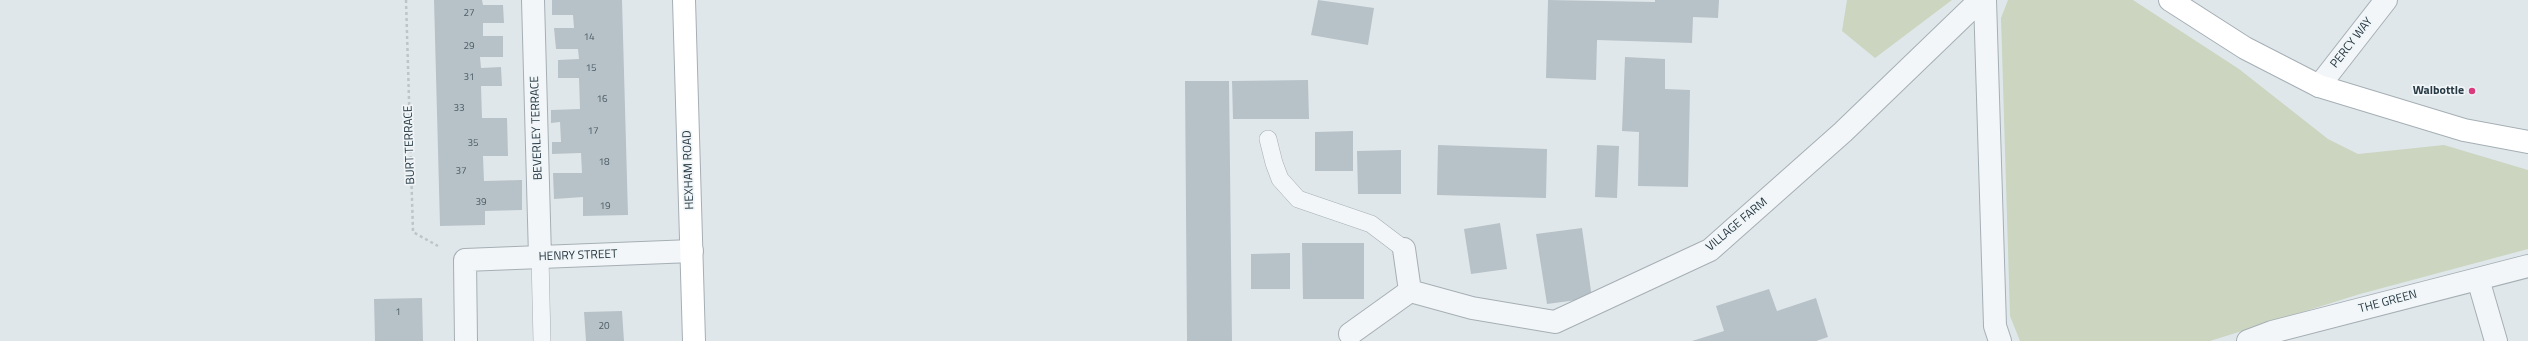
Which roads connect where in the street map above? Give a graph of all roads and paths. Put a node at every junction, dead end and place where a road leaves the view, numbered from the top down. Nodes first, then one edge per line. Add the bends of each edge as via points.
1 (406, 0) edge
2 (534, 0) edge
3 (684, 0) edge
4 (1980, 0) edge
5 (1985, 0) edge
6 (2170, 0) edge
7 (2386, 0) edge
8 (2319, 86) junction
9 (1268, 139) dead end
10 (2528, 142) edge
11 (1404, 249) joint
12 (692, 251) junction
13 (540, 257) junction
14 (465, 260) junction
15 (2528, 266) edge
16 (2478, 278) junction
17 (1410, 291) junction
18 (1346, 338) edge
19 (466, 341) edge
20 (542, 341) edge
21 (694, 341) edge
22 (2000, 341) edge
23 (2248, 341) edge
24 (2496, 341) edge

1 - 14 path, BURT TERRACE via 413,232
2 - 13 street, BEVERLEY TERRACE
3 - 12 street, HEXHAM ROAD
4 - 17 street, VILLAGE FARM via 1843,132 1710,250 1555,322 1472,308
5 - 22 street via 1995,326
6 - 8 street via 2245,48
7 - 8 street, PERCY WAY
8 - 10 street via 2464,130
9 - 11 lane via 1280,179 1298,199 1371,224
11 - 17 street
12 - 13 street, HENRY STREET
12 - 21 street, HEXHAM ROAD
13 - 14 street, HENRY STREET
13 - 20 lane
14 - 19 street
15 - 16 street, THE GREEN
16 - 23 street, THE GREEN via 2272,332
16 - 24 street
17 - 18 street

